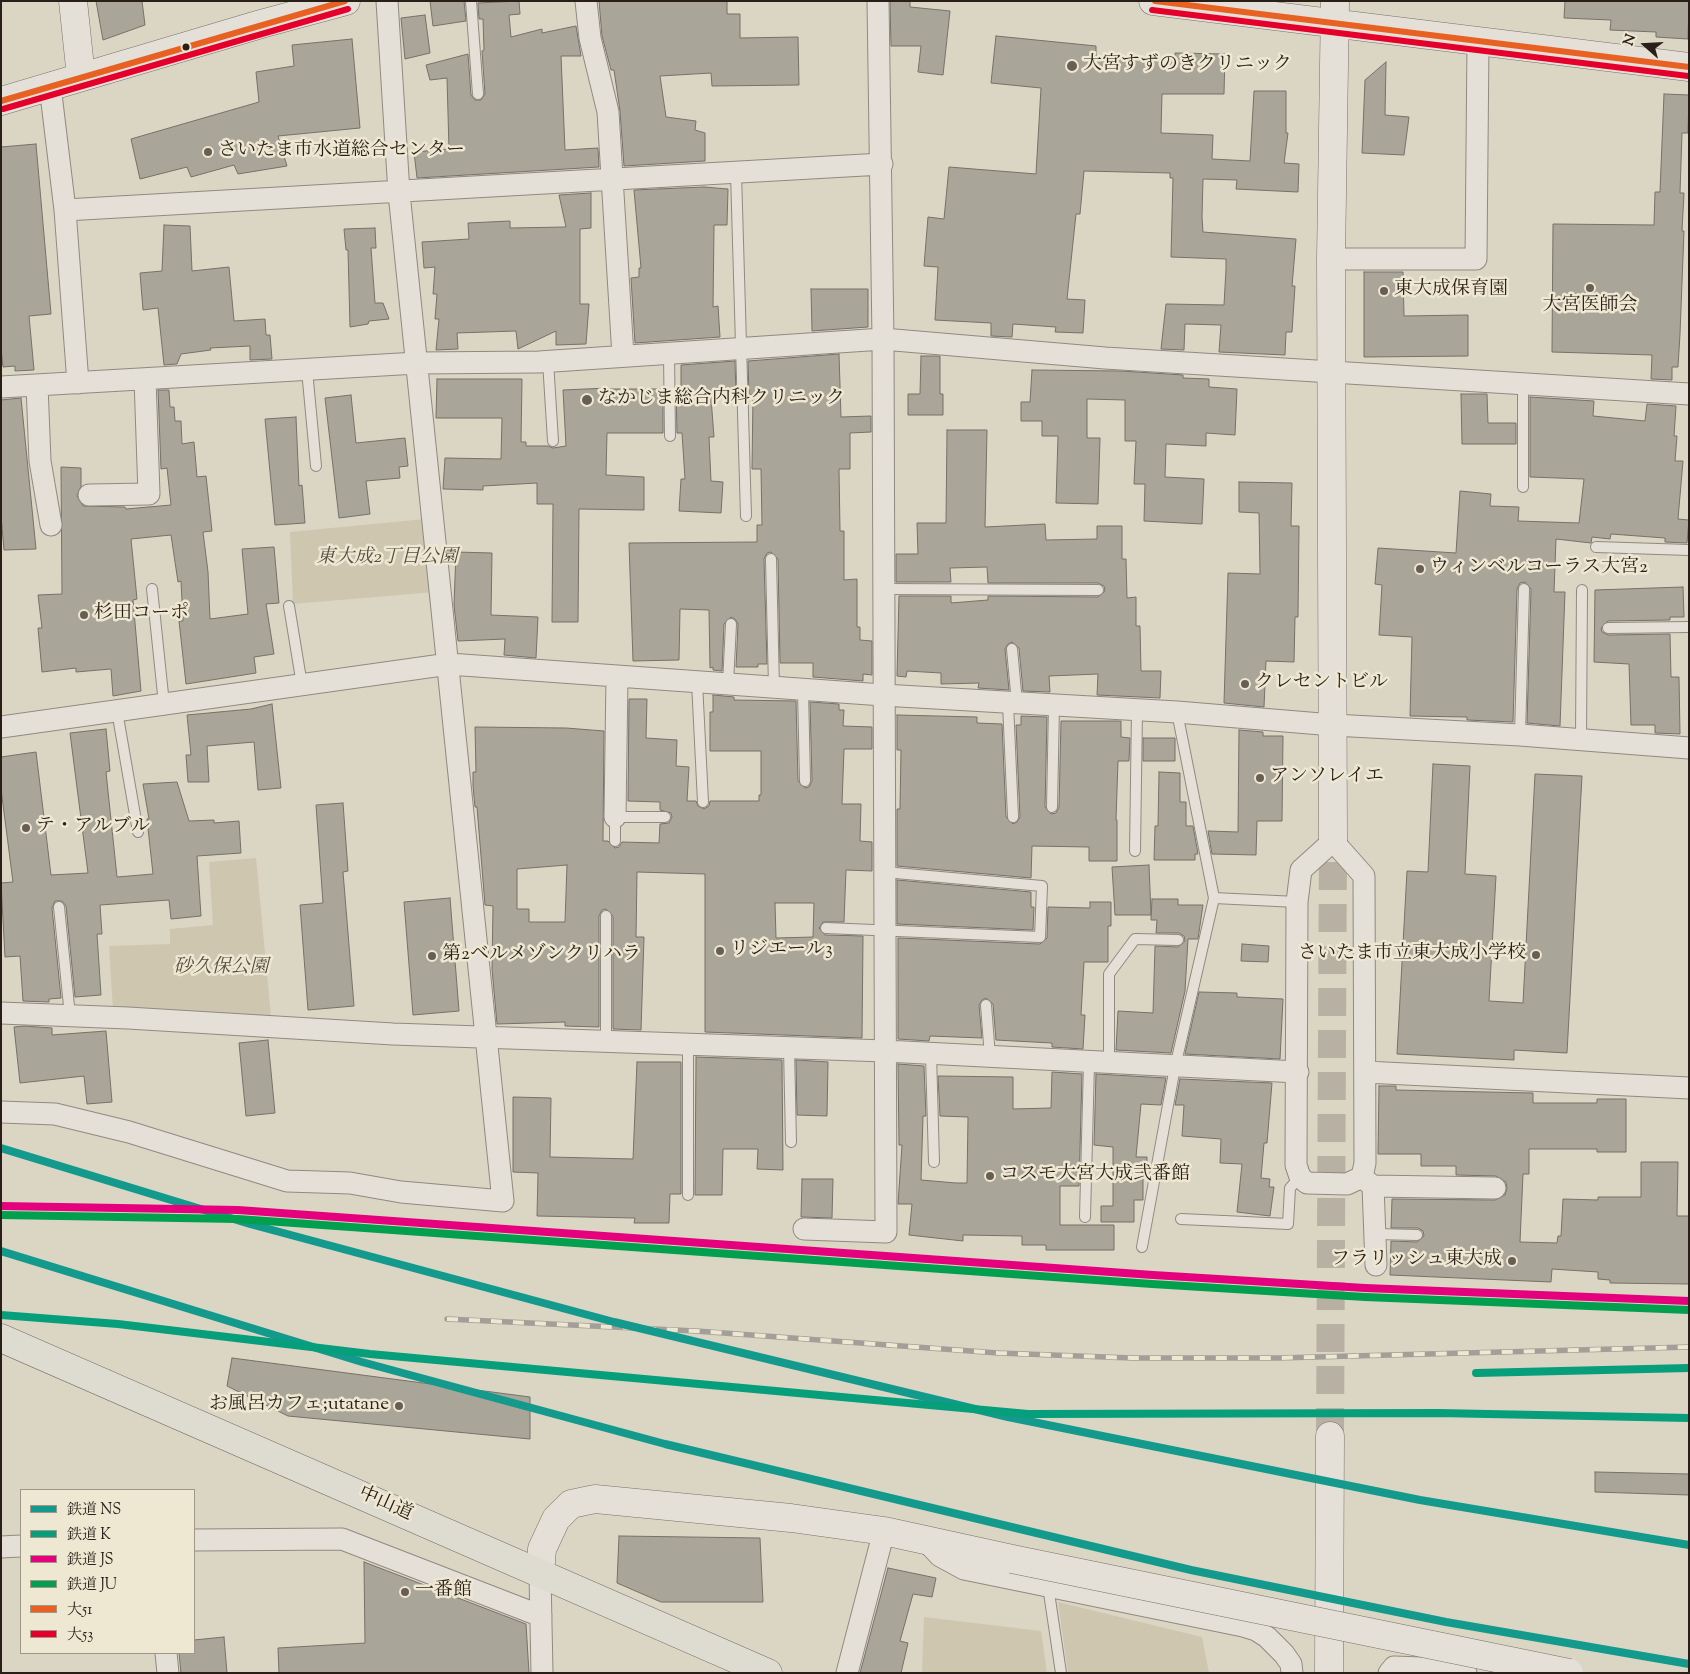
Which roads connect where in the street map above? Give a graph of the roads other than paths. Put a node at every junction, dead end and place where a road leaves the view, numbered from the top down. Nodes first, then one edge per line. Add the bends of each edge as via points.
1 (73, 1) edge
2 (346, 1) edge
3 (387, 1) edge
4 (471, 1) edge
5 (586, 1) edge
6 (878, 1) edge
7 (1153, 1) edge
8 (1334, 12) edge
9 (1478, 42) junction
10 (1689, 68) edge
11 (80, 77) junction
12 (50, 86) junction
13 (478, 94) dead end
14 (1, 101) edge
15 (882, 164) junction
16 (736, 173) junction
17 (612, 180) junction
18 (400, 193) junction
19 (65, 210) junction
20 (1331, 259) junction
21 (883, 338) junction
22 (742, 348) junction
23 (669, 353) junction
24 (623, 356) junction
25 (548, 361) junction
26 (417, 363) junction
27 (307, 370) junction
28 (1331, 371) junction
29 (145, 379) junction
30 (78, 383) junction
31 (1523, 383) junction
32 (37, 385) junction
33 (1, 387) edge
34 (1689, 394) edge
35 (670, 436) dead end
36 (553, 441) dead end
37 (316, 466) dead end
38 (1523, 487) dead end
39 (89, 495) dead end
40 (746, 516) dead end
41 (51, 525) dead end
42 (1596, 547) dead end
43 (1689, 550) edge
44 (771, 559) dead end
45 (883, 589) junction
46 (1524, 589) dead end
47 (152, 590) dead end
48 (1098, 590) dead end
49 (1582, 590) dead end
50 (289, 606) dead end
51 (731, 624) dead end
52 (1689, 627) edge
53 (1608, 628) dead end
54 (1012, 649) dead end
55 (449, 664) junction
56 (617, 676) junction
57 (697, 682) junction
58 (728, 684) junction
59 (302, 685) junction
60 (774, 688) junction
61 (803, 690) junction
62 (883, 696) junction
63 (1013, 703) junction
64 (164, 704) junction
65 (1054, 705) junction
66 (1137, 710) junction
67 (117, 711) junction
68 (1177, 712) junction
69 (1333, 725) junction
70 (1, 727) edge
71 (1520, 735) junction
72 (1581, 739) junction
73 (1689, 748) edge
74 (805, 781) dead end
75 (703, 802) dead end
76 (1052, 807) dead end
77 (616, 817) junction
78 (665, 817) dead end
79 (1013, 817) dead end
80 (138, 832) dead end
81 (615, 841) dead end
82 (1333, 841) junction
83 (1135, 851) dead end
84 (884, 872) junction
85 (1214, 898) junction
86 (1297, 902) junction
87 (59, 907) dead end
88 (606, 916) dead end
89 (826, 928) dead end
90 (884, 930) junction
91 (1178, 940) dead end
92 (986, 1005) dead end
93 (1, 1013) edge
94 (70, 1016) junction
95 (484, 1037) junction
96 (606, 1041) junction
97 (688, 1044) junction
98 (789, 1048) junction
99 (885, 1052) junction
100 (931, 1054) junction
101 (990, 1057) junction
102 (1099, 1063) junction
103 (1175, 1067) junction
104 (1298, 1072) junction
105 (1365, 1072) junction
106 (1689, 1088) edge
107 (1, 1112) edge
108 (791, 1142) dead end
109 (934, 1162) dead end
110 (1300, 1177) junction
111 (1368, 1182) junction
112 (1495, 1188) dead end
113 (688, 1195) dead end
114 (1086, 1217) dead end
115 (1181, 1219) dead end
116 (804, 1229) dead end
117 (1376, 1234) junction
118 (1417, 1235) dead end
119 (1142, 1247) dead end
120 (1376, 1265) dead end
121 (6, 1340) edge
122 (1330, 1436) tunnel mouth
123 (884, 1531) junction
124 (195, 1540) edge
125 (926, 1541) junction
126 (20, 1546) edge
127 (1, 1547) edge
128 (540, 1574) junction
129 (1048, 1586) junction
130 (541, 1616) junction
131 (166, 1654) edge
132 (168, 1673) edge
133 (542, 1673) edge
134 (768, 1673) edge
135 (847, 1673) edge
136 (1062, 1673) edge
137 (1292, 1673) edge
138 (1328, 1673) edge
139 (1389, 1673) edge
140 (1466, 1673) edge
141 (1569, 1673) edge

1 - 11 street
2 - 11 street
3 - 18 street
4 - 13 lane
5 - 17 street via 590,38 608,112
6 - 15 street
7 - 8 street
8 - 9 street
8 - 20 street
9 - 10 street
9 - 20 street via 1476,259
11 - 12 street
12 - 14 street
12 - 19 street
15 - 16 street
15 - 21 street
16 - 17 street
16 - 22 lane
17 - 18 street
17 - 24 street
18 - 19 street
18 - 26 street
19 - 30 street
20 - 28 street
21 - 22 street
21 - 28 street via 1104,358
21 - 45 street
22 - 23 street
22 - 40 lane
23 - 24 street
23 - 35 lane
24 - 25 street
25 - 26 street
25 - 36 lane
26 - 27 street
26 - 55 street
27 - 29 street
27 - 37 lane
28 - 31 street
28 - 69 street
29 - 30 street
29 - 39 street via 149,494
30 - 32 street
31 - 34 street
31 - 38 lane
32 - 33 street
32 - 41 street via 40,461
42 - 43 lane
44 - 60 lane
45 - 48 lane
45 - 62 street
46 - 71 lane
47 - 64 lane
49 - 72 lane
50 - 59 lane
51 - 58 lane
52 - 53 lane
54 - 63 lane
55 - 56 street
55 - 59 street
55 - 95 street
56 - 57 street
56 - 77 street
57 - 58 street
57 - 75 lane
58 - 60 street
59 - 64 street
60 - 61 street
61 - 62 street
61 - 74 lane
62 - 63 street
62 - 84 street
63 - 65 street
63 - 79 lane
64 - 67 street
65 - 66 street
65 - 76 lane
66 - 68 street
66 - 83 lane
67 - 70 street
67 - 80 lane
68 - 69 street
68 - 85 lane
69 - 71 street
69 - 82 street
71 - 72 street
72 - 73 street
77 - 78 lane
77 - 81 lane
82 - 86 street via 1302,870
82 - 105 street via 1364,876
84 - 90 street
84 - 90 lane via 1042,886 1040,937
85 - 86 lane
85 - 103 lane
86 - 104 street
87 - 94 lane
88 - 96 lane
89 - 90 lane
90 - 99 street
91 - 102 lane via 1135,939 1109,974
92 - 101 lane
93 - 94 street
94 - 95 street
95 - 96 street
95 - 107 street via 502,1201 401,1192 350,1183 287,1181 128,1132 54,1114
96 - 97 street
97 - 98 street
97 - 113 lane
98 - 99 street
98 - 108 lane
99 - 100 street
99 - 116 street via 886,1232
100 - 101 street
100 - 109 lane
101 - 102 street
102 - 103 street
102 - 114 lane
103 - 104 street
103 - 119 lane
104 - 110 street via 1296,1165
105 - 106 street
105 - 111 street
110 - 111 street via 1308,1182
110 - 115 lane via 1290,1188 1288,1224
111 - 112 street
111 - 117 street
117 - 118 lane
117 - 120 street
121 - 128 highway, 中山道
122 - 138 street
123 - 125 street
123 - 128 street via 791,1518 582,1500 563,1510 549,1531 542,1549
123 - 135 street
124 - 130 street via 342,1539
125 - 129 street via 940,1556 964,1569
125 - 141 street, bridge
126 - 127 street
128 - 130 street
128 - 134 highway, 中山道
129 - 136 lane
129 - 137 street via 1256,1630 1284,1654 1291,1664
130 - 133 street
131 - 132 street
139 - 140 street via 1394,1667 1450,1669

